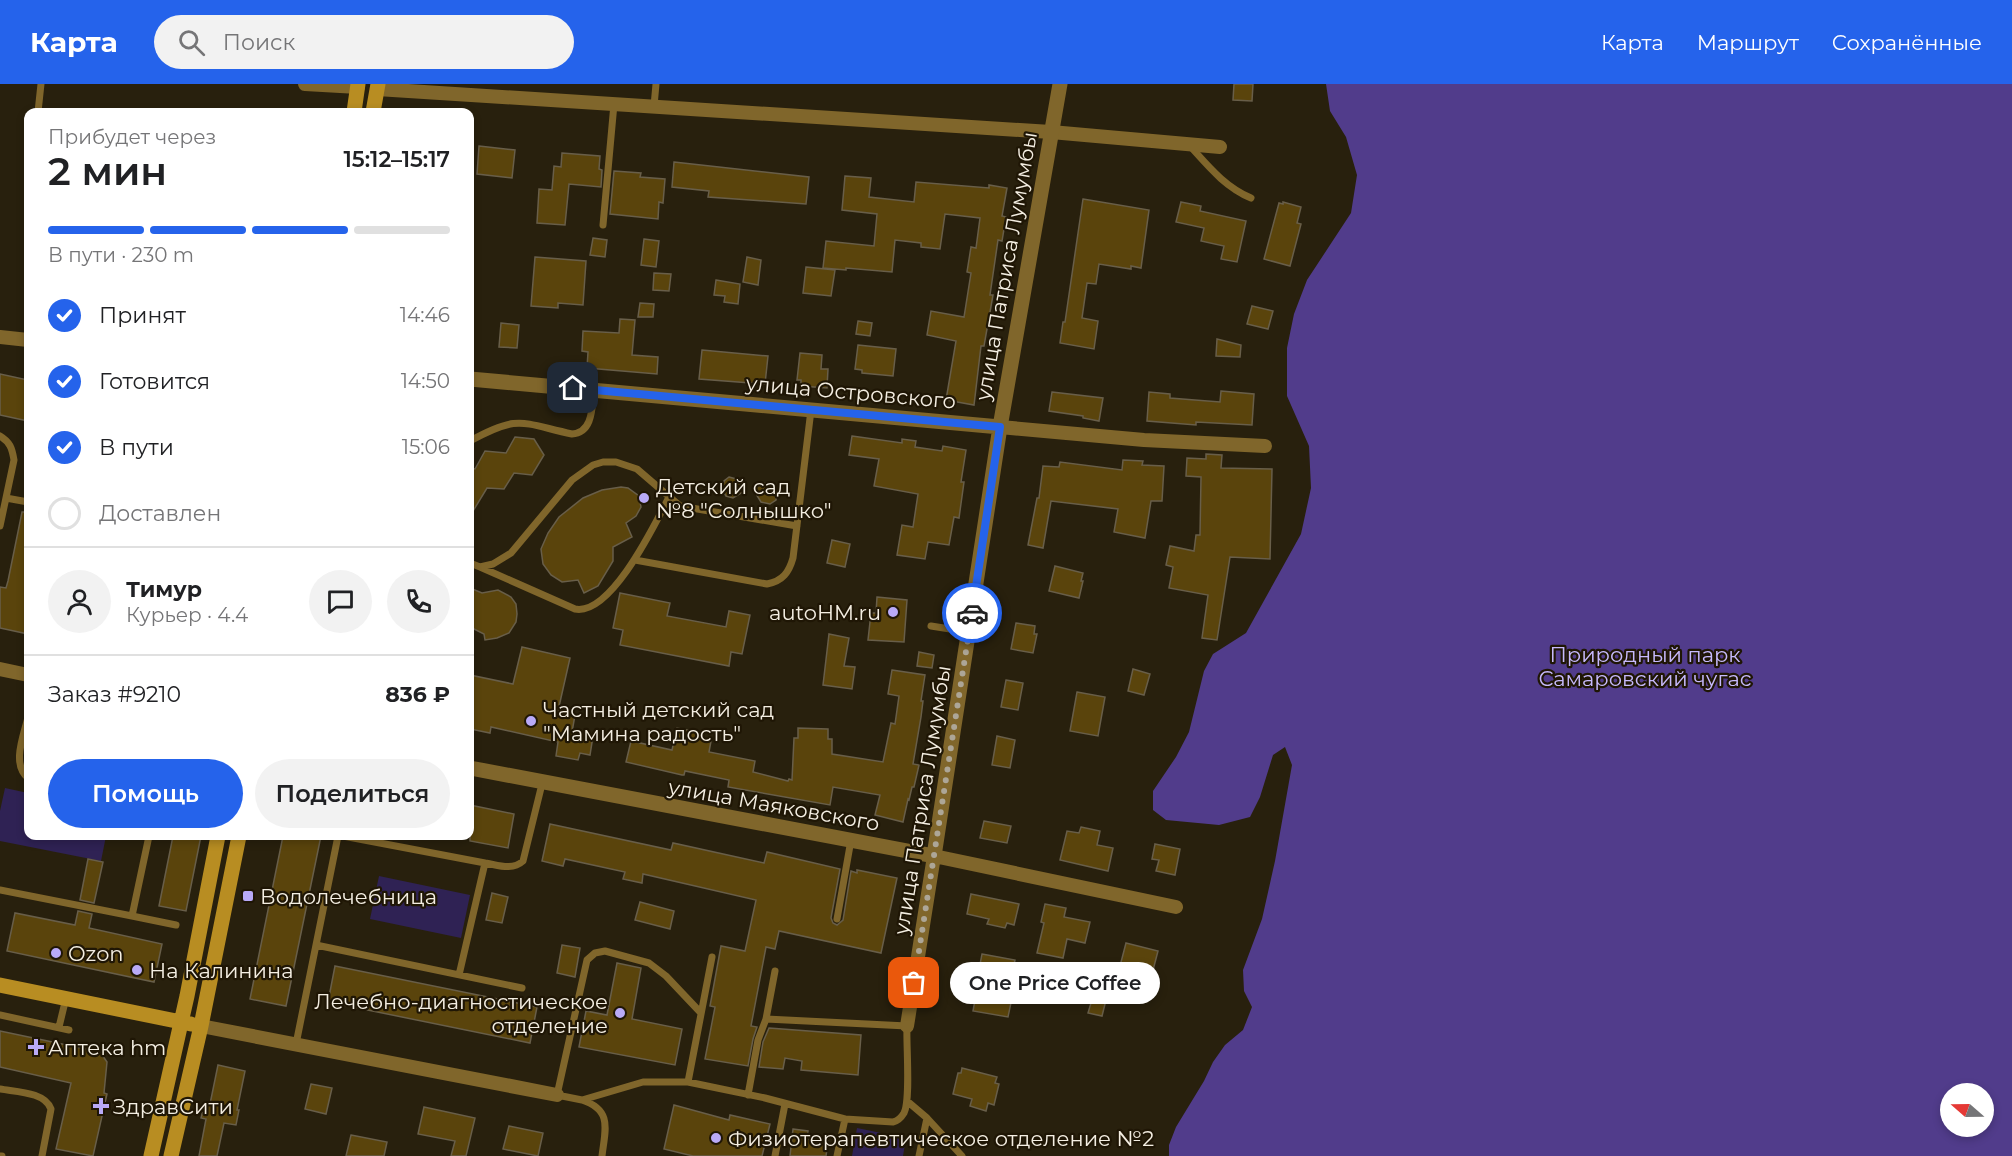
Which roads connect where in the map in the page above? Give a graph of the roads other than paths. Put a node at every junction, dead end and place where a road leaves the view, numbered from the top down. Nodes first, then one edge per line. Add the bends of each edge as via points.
1 (41, 84) edge
2 (305, 84) edge
3 (656, 84) edge
4 (1060, 84) edge
5 (358, 86) edge
6 (377, 86) edge
7 (614, 104) junction
8 (654, 106) junction
9 (39, 108) edge
10 (355, 108) edge
11 (374, 108) edge
12 (1051, 132) junction
13 (1190, 146) junction
14 (1220, 147) dead end
15 (1251, 198) dead end
16 (603, 225) dead end
17 (0, 337) edge
18 (24, 340) edge
19 (474, 379) edge
20 (594, 390) junction
21 (811, 410) junction
22 (1000, 427) junction
23 (0, 436) edge
24 (474, 439) edge
25 (1265, 446) dead end
26 (669, 497) junction
27 (6, 498) junction
28 (24, 501) edge
29 (0, 526) edge
30 (797, 526) junction
31 (635, 560) junction
32 (474, 565) edge
33 (480, 567) junction
34 (931, 626) dead end
35 (969, 632) junction
36 (0, 669) edge
37 (24, 674) edge
38 (24, 738) edge
39 (474, 769) edge
40 (24, 774) edge
41 (542, 784) junction
42 (148, 840) edge
43 (217, 840) edge
44 (238, 840) edge
45 (337, 840) edge
46 (364, 840) edge
47 (851, 840) junction
48 (934, 856) junction
49 (485, 863) junction
50 (0, 890) edge
51 (1176, 907) dead end
52 (132, 916) junction
53 (837, 919) dead end
54 (176, 925) dead end
55 (316, 945) junction
56 (712, 957) dead end
57 (775, 970) dead end
58 (459, 975) junction
59 (0, 985) edge
60 (522, 988) dead end
61 (66, 998) junction
62 (701, 1013) junction
63 (0, 1015) edge
64 (765, 1019) junction
65 (181, 1022) junction
66 (201, 1026) junction
67 (908, 1026) junction
68 (59, 1027) junction
69 (69, 1029) dead end
70 (296, 1044) junction
71 (688, 1082) junction
72 (0, 1089) edge
73 (557, 1095) junction
74 (748, 1095) junction
75 (582, 1100) junction
76 (907, 1101) junction
77 (785, 1104) junction
78 (927, 1118) junction
79 (845, 1119) junction
80 (42, 1156) edge
81 (151, 1156) edge
82 (171, 1156) edge
83 (602, 1156) edge
84 (775, 1156) edge
85 (837, 1156) edge
86 (920, 1156) edge
87 (962, 1156) edge

1 - 9 lane
2 - 5 street
3 - 8 lane
4 - 12 street, улица Патриса Лумумбы
5 - 6 main road
5 - 10 main road
6 - 7 street
6 - 11 main road
7 - 8 street
7 - 16 lane
8 - 12 street
12 - 13 street
12 - 22 street, улица Патриса Лумумбы
13 - 14 street
13 - 15 lane via 1224,183
17 - 18 street
19 - 20 street, улица Островского
20 - 21 street, улица Островского
20 - 24 lane via 590,421 579,434 515,423 496,427
21 - 22 street, улица Островского
21 - 30 lane
22 - 25 street, улица Островского
22 - 35 street, улица Патриса Лумумбы
23 - 27 lane via 13,449
26 - 30 lane via 687,509
26 - 31 lane
26 - 33 lane via 638,469 616,462 593,465 572,480 511,553
27 - 28 lane
27 - 29 lane
30 - 31 lane via 790,568 775,583
31 - 33 lane via 596,604 582,610
32 - 33 lane
34 - 35 lane
35 - 48 street, улица Патриса Лумумбы
36 - 37 street
38 - 40 lane via 19,764
39 - 41 street, улица Маяковского
41 - 47 street, улица Маяковского
41 - 49 lane via 523,861 511,867
42 - 52 lane
43 - 65 main road
44 - 66 main road
45 - 55 lane
46 - 49 lane
47 - 48 street, улица Маяковского
47 - 53 lane
48 - 51 street, улица Маяковского
48 - 67 street, улица Патриса Лумумбы
49 - 58 lane
50 - 52 lane
52 - 54 lane
55 - 58 lane
55 - 70 lane
56 - 62 lane
57 - 64 lane
58 - 60 lane
59 - 61 main road
61 - 65 main road
61 - 68 lane
62 - 71 lane
62 - 73 lane via 649,963 604,951 595,953 587,960
63 - 68 lane
64 - 67 lane
64 - 74 lane
65 - 66 main road
65 - 81 main road
66 - 70 street
66 - 82 main road
67 - 76 lane
68 - 69 lane
70 - 73 street
71 - 74 lane
71 - 75 lane via 643,1082
72 - 80 lane via 42,1097 48,1102 51,1109
73 - 75 lane
74 - 77 lane
75 - 83 lane via 599,1108 604,1116
76 - 78 lane
76 - 79 lane via 904,1114 893,1122
77 - 79 lane
77 - 84 lane
78 - 86 lane
78 - 87 lane
79 - 85 lane

